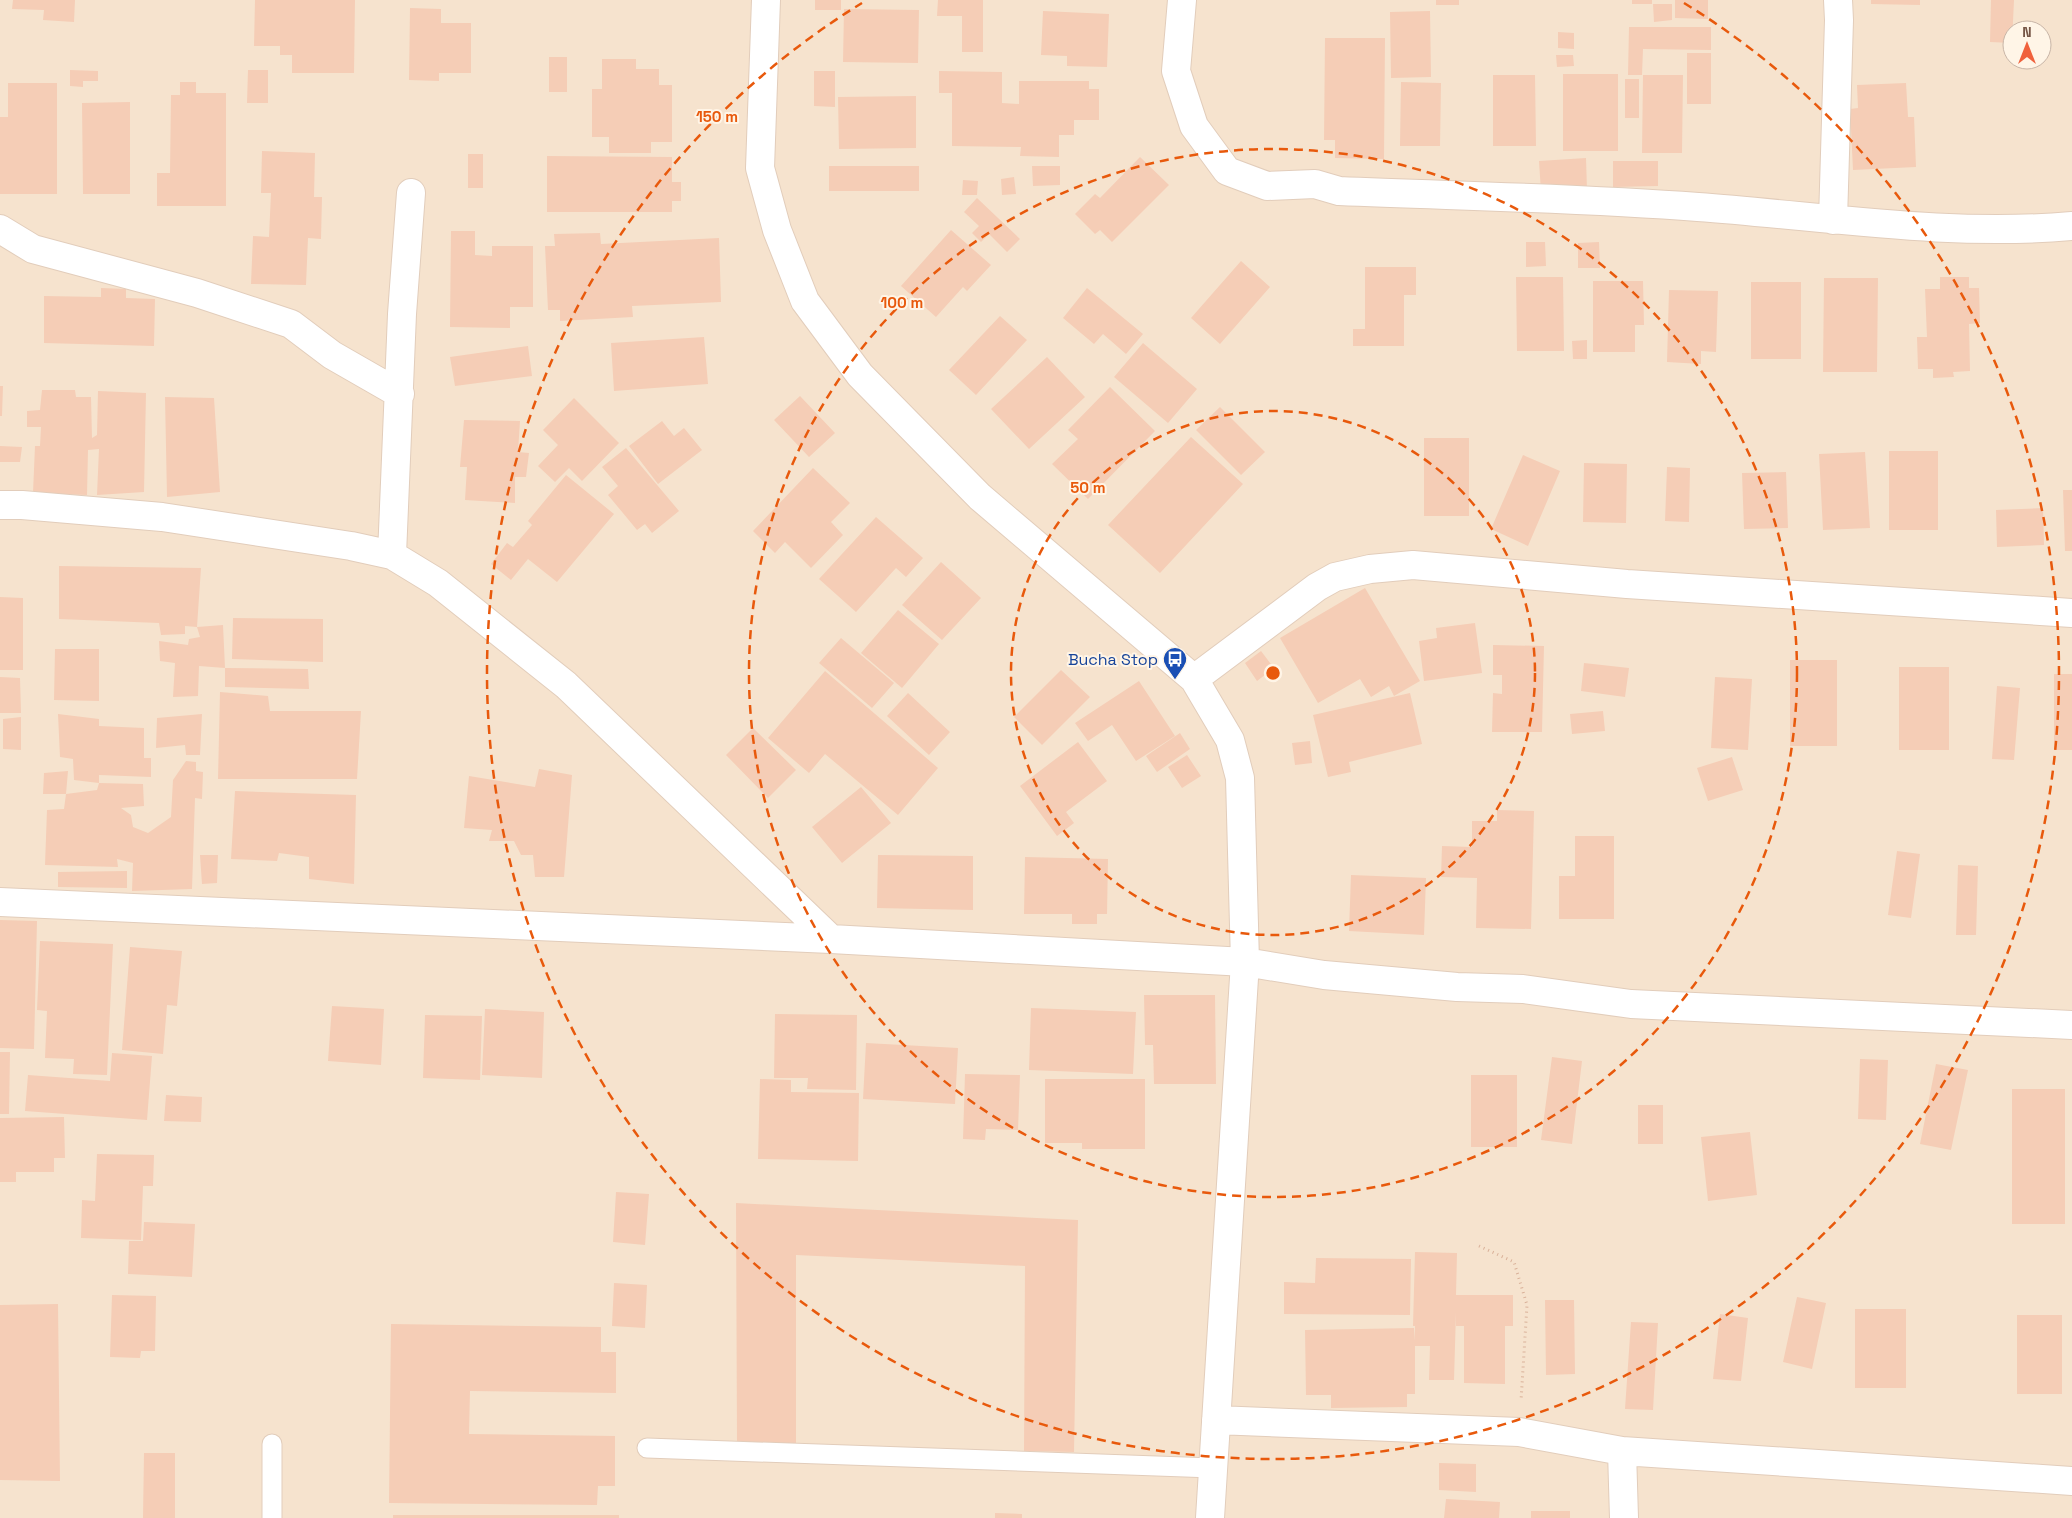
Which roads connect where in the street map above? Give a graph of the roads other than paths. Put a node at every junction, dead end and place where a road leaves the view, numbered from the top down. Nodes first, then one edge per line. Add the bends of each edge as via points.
1 (766, 0) edge
2 (1182, 0) edge
3 (1838, 0) edge
4 (411, 193) dead end
5 (1833, 220) junction
6 (2072, 226) edge
7 (0, 229) edge
8 (400, 394) junction
9 (0, 505) edge
10 (392, 555) junction
11 (2072, 613) edge
12 (1194, 680) junction
13 (0, 902) edge
14 (830, 939) junction
15 (1245, 962) junction
16 (2072, 1025) edge
17 (1216, 1420) junction
18 (272, 1444) dead end
19 (647, 1448) dead end
20 (1622, 1451) junction
21 (1214, 1468) junction
22 (2072, 1481) edge
23 (272, 1518) edge
24 (1210, 1518) edge
25 (1624, 1518) edge

1 - 12 street via 760,168 777,230 805,301 860,375 980,497
2 - 5 street via 1176,71 1194,126 1227,171 1267,186 1315,184 1339,191 1698,207
3 - 5 street
4 - 8 street
5 - 6 street via 1945,228 2028,230
7 - 8 street via 33,249 197,293 291,324 332,355
8 - 10 street
9 - 10 street via 162,517
10 - 14 street via 438,583 566,685
11 - 12 street via 1626,584 1413,565 1370,569 1335,577 1317,587
12 - 15 street via 1230,740 1240,778
13 - 14 street
14 - 15 street
15 - 16 street via 1324,975 1456,987 1523,989 1631,1004
15 - 17 street
17 - 20 street via 1519,1432
17 - 21 street
18 - 23 lane
19 - 21 lane
20 - 22 street
20 - 25 street
21 - 24 street

